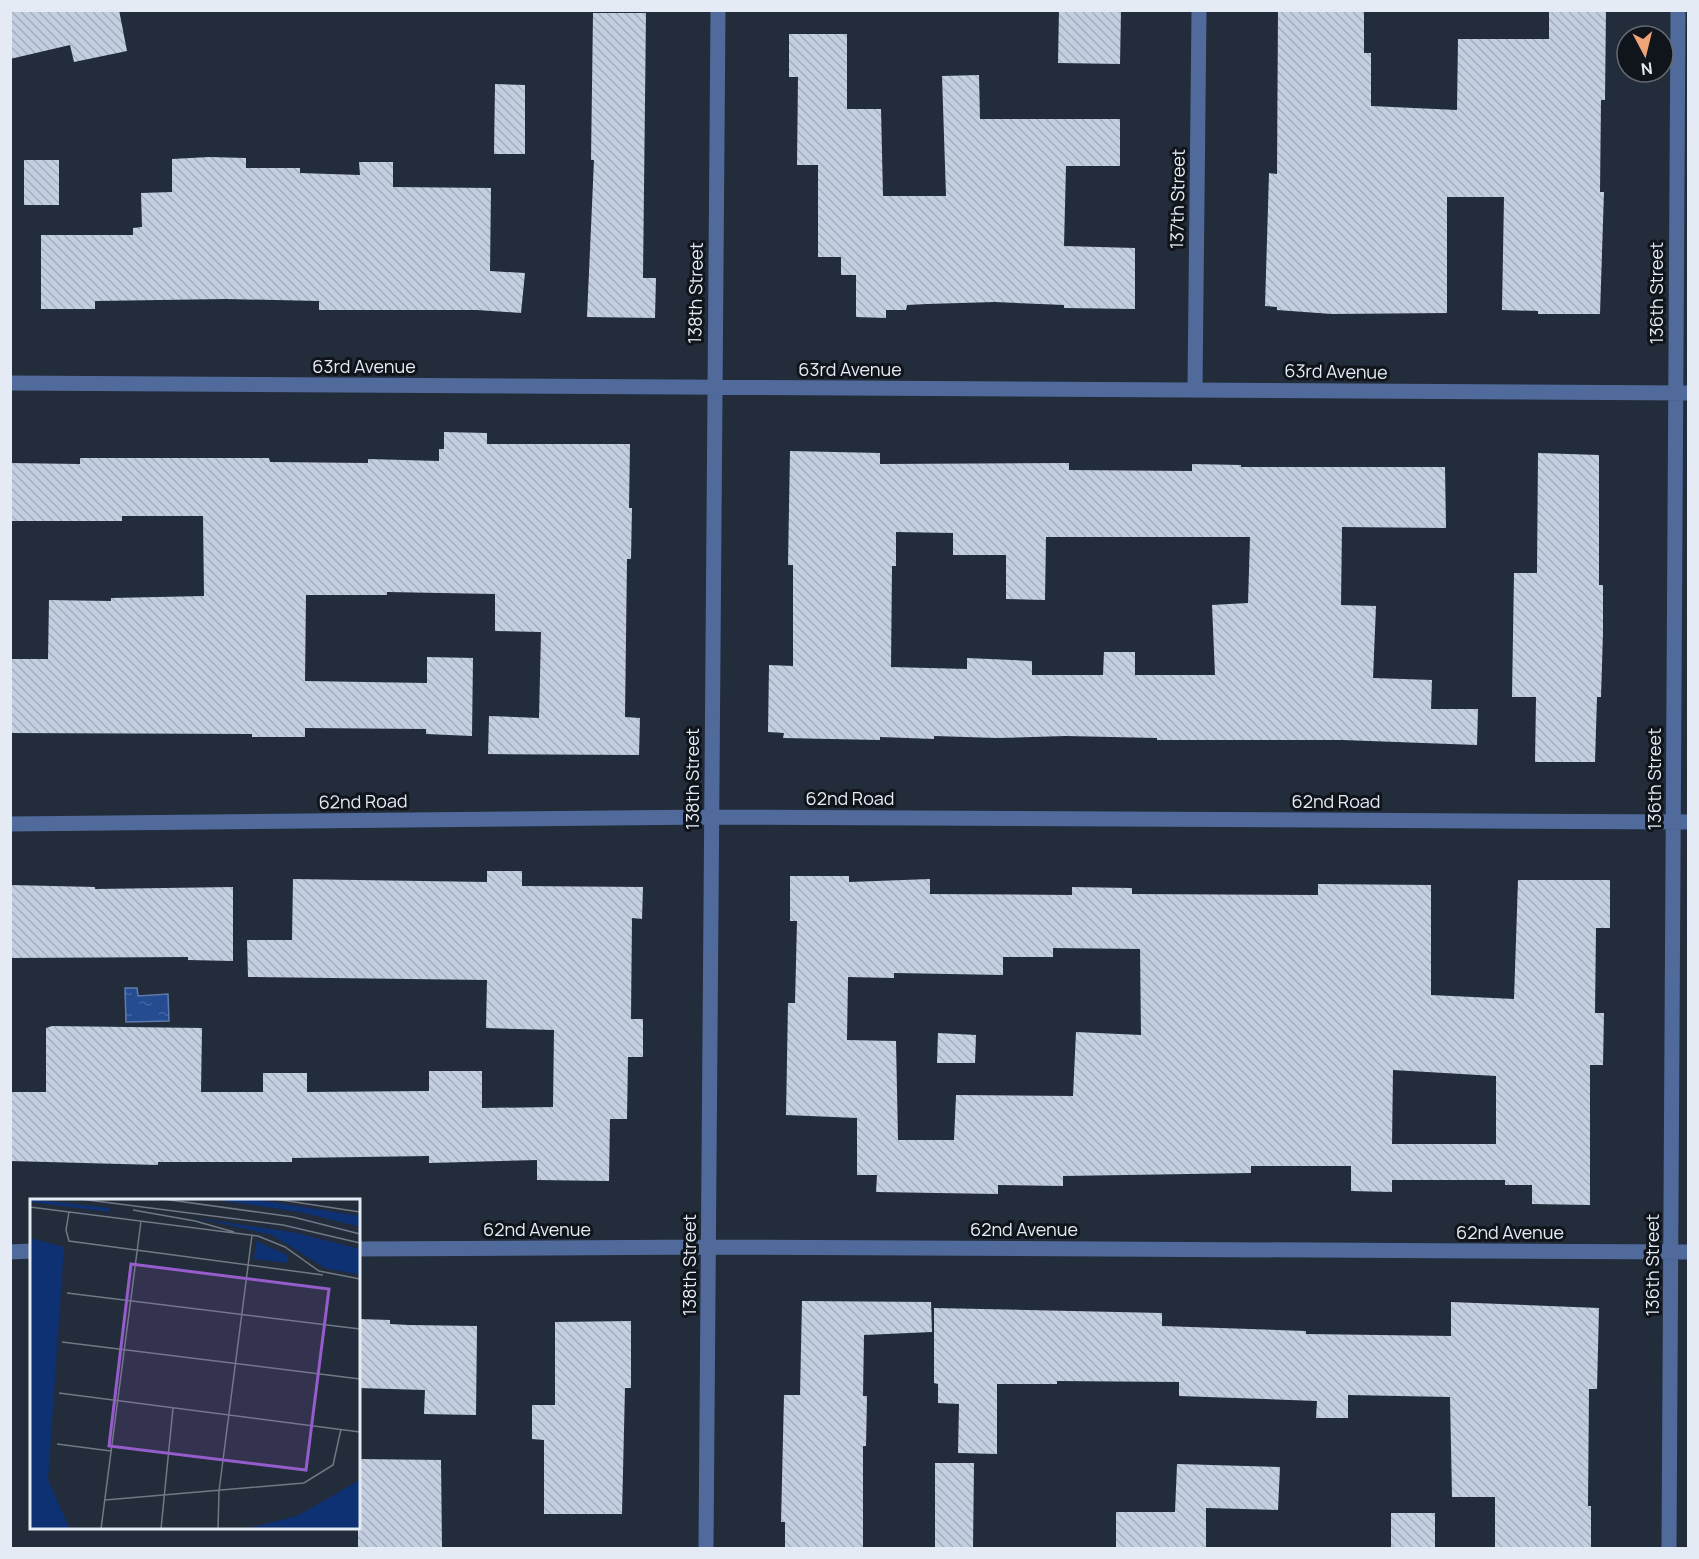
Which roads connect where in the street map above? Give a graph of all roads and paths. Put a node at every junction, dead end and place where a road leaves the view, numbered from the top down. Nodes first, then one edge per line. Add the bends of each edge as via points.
1 (718, 10) edge
2 (1199, 10) edge
3 (1678, 10) edge
4 (10, 383) edge
5 (713, 389) junction
6 (1195, 389) junction
7 (1682, 393) edge
8 (711, 817) junction
9 (1681, 822) edge
10 (10, 824) edge
11 (709, 1247) junction
12 (360, 1249) edge
13 (30, 1251) edge
14 (10, 1252) edge
15 (1671, 1252) junction
16 (1689, 1252) edge
17 (706, 1548) edge
18 (1669, 1548) edge

1 - 5 street, 138th Street
2 - 6 street, 137th Street
3 - 7 street, 136th Street
4 - 5 street, 63rd Avenue
5 - 6 street, 63rd Avenue
5 - 8 street, 138th Street
6 - 7 street, 63rd Avenue
7 - 9 street, 136th Street
8 - 9 street, 62nd Road
8 - 10 street, 62nd Road
8 - 11 street, 138th Street
9 - 15 street, 136th Street
11 - 12 street, 62nd Avenue
11 - 15 street, 62nd Avenue
11 - 17 street, 138th Street
13 - 14 street
15 - 16 street, 62nd Avenue
15 - 18 street, 136th Street

